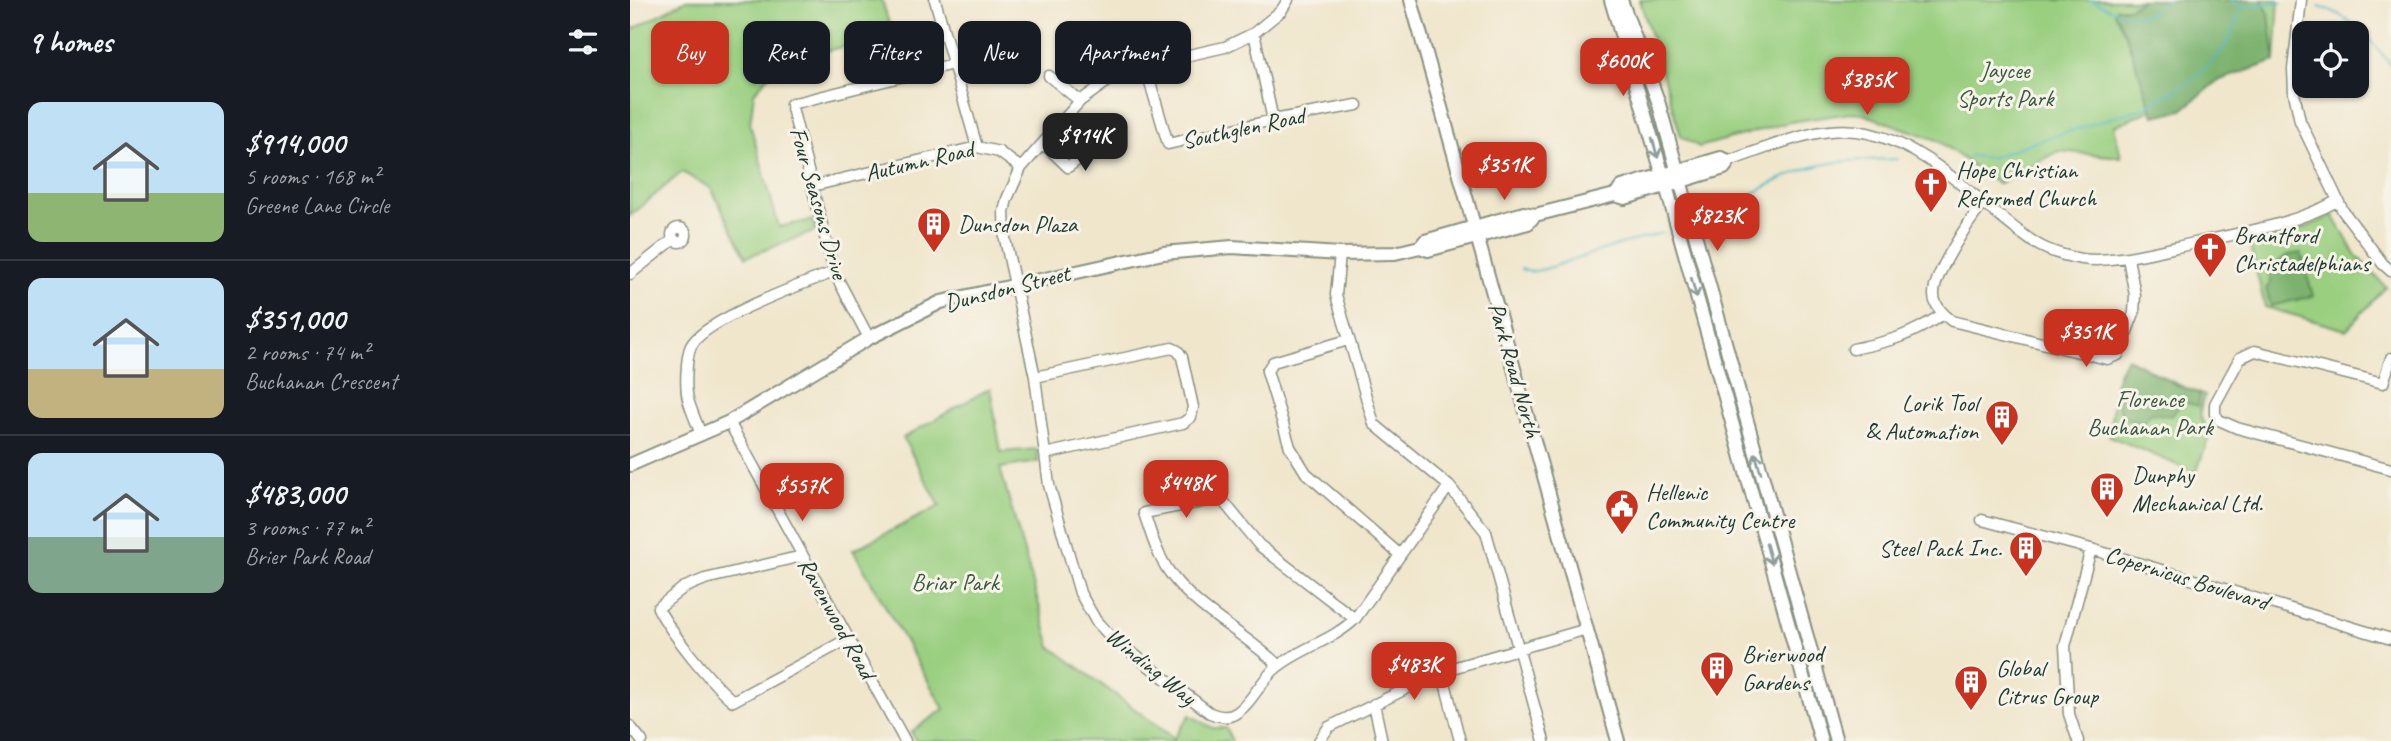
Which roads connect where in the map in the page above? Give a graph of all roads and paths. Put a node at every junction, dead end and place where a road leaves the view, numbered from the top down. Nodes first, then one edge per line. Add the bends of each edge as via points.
1 (935, 0) edge
2 (1288, 0) edge
3 (1411, 0) edge
4 (1611, 0) edge
5 (1621, 0) edge
6 (2301, 0) edge
7 (1254, 33) junction
8 (1191, 55) edge
9 (953, 64) junction
10 (1049, 76) dead end
11 (1104, 84) edge
12 (1151, 84) edge
13 (1080, 101) junction
14 (1357, 105) dead end
15 (1273, 120) junction
16 (1054, 131) junction
17 (1043, 143) junction
18 (977, 147) junction
19 (1729, 161) joint
20 (1021, 168) junction
21 (1678, 176) junction
22 (1664, 180) junction
23 (812, 186) junction
24 (2337, 201) junction
25 (1984, 203) junction
26 (1477, 233) junction
27 (674, 239) dead end
28 (1340, 254) junction
29 (2127, 258) junction
30 (2388, 264) edge
31 (834, 272) junction
32 (630, 274) edge
33 (1015, 285) junction
34 (1943, 314) junction
35 (869, 338) junction
36 (1348, 340) junction
37 (1853, 349) dead end
38 (2391, 358) edge
39 (1035, 377) junction
40 (729, 422) junction
41 (701, 435) junction
42 (1045, 454) junction
43 (630, 464) edge
44 (2391, 469) edge
45 (1449, 486) junction
46 (1982, 520) dead end
47 (2091, 549) junction
48 (1399, 554) junction
49 (803, 556) junction
50 (1355, 619) junction
51 (1587, 629) junction
52 (848, 639) junction
53 (2391, 639) edge
54 (1519, 649) junction
55 (1279, 666) junction
56 (1442, 671) junction
57 (1374, 704) junction
58 (630, 726) edge
59 (642, 741) edge
60 (905, 741) edge
61 (1319, 741) edge
62 (1382, 741) edge
63 (1460, 741) edge
64 (1544, 741) edge
65 (1618, 741) edge
66 (1821, 741) edge
67 (1836, 741) edge
68 (2078, 741) edge

1 - 9 street
2 - 7 street, Winding Way
3 - 26 main road, Park Road North
4 -> 22 main road
5 - 21 main road via 1658,101
6 - 24 street via 2293,69 2296,107
7 - 8 street, Winding Way via 1225,47
7 - 15 street
9 - 18 street
9 - 23 street, Four Seasons Drive via 791,104
10 - 13 street
11 - 13 street, Winding Way
12 - 15 street, Southglen Road via 1168,144
13 - 16 street, Winding Way
14 - 15 street, Southglen Road
16 - 17 street, Winding Way
16 - 17 street via 1077,155 1075,162 1068,167
17 - 20 street, Winding Way
18 - 20 street, Autumn Road via 999,152
18 - 23 street, Autumn Road
19 - 21 main road, Dunsdon Street via 1721,158
19 - 25 street, Dunsdon Street via 1819,133 1867,132 1924,158
20 - 33 street, Winding Way via 1004,212
21 - 22 main road, Dunsdon Street
67 -> 21 main road
22 - 26 main road, Dunsdon Street via 1622,187 1615,195 1535,215 1524,213
22 -> 66 main road
23 - 31 street, Four Seasons Drive
24 - 29 street, Dunsdon Street via 2295,220
24 - 30 street
25 - 29 street, Dunsdon Street via 2037,244 2064,255 2093,260
25 - 34 street via 1937,278 1934,296
26 - 28 main road, Dunsdon Street via 1426,241 1395,253
26 - 51 main road, Park Road North
27 - 32 street
28 - 33 main road, Dunsdon Street via 1263,248 1163,253
28 - 36 street via 1336,295
29 - 34 street via 2134,313 2118,355 2107,359 1952,321
31 - 35 street, Four Seasons Drive
31 - 41 street via 771,295 702,332 693,342 688,354 687,398
33 - 35 main road, Dunsdon Street via 942,302
33 - 39 street, Winding Way
34 - 37 street via 1896,340
35 - 40 main road, Dunsdon Street
36 - 45 street via 1374,424
36 - 48 street via 1273,362 1267,371 1290,447 1306,473
38 - 44 street via 2383,383 2255,351 2239,358 2215,404 2215,414 2237,428
39 - 42 street, Winding Way
39 - 42 street via 1172,348 1182,357 1193,407 1191,417 1183,423
40 - 41 main road, Dunsdon Street
40 - 49 street, Ravenwood Road
41 - 43 main road, Dunsdon Street
42 - 55 street, Winding Way via 1049,485 1080,593 1110,636 1201,706 1221,716 1237,713
45 - 48 street, Winding Way
45 - 54 street via 1486,533
46 - 47 street, Copernicus Boulevard
47 - 53 street, Copernicus Boulevard
47 - 68 street via 2065,646 2069,714
48 - 50 street, Winding Way
49 - 52 street, Ravenwood Road
49 - 52 street via 705,579 658,608 733,701
50 - 55 street, Winding Way
50 - 55 street via 1259,545 1223,501 1144,513 1157,553 1183,589
51 - 54 street
51 - 65 main road, Park Road North
52 - 60 street, Ravenwood Road
54 - 56 street
54 - 64 street
56 - 57 street
56 - 63 street
57 - 61 street via 1329,727
57 - 62 street
58 - 59 street

